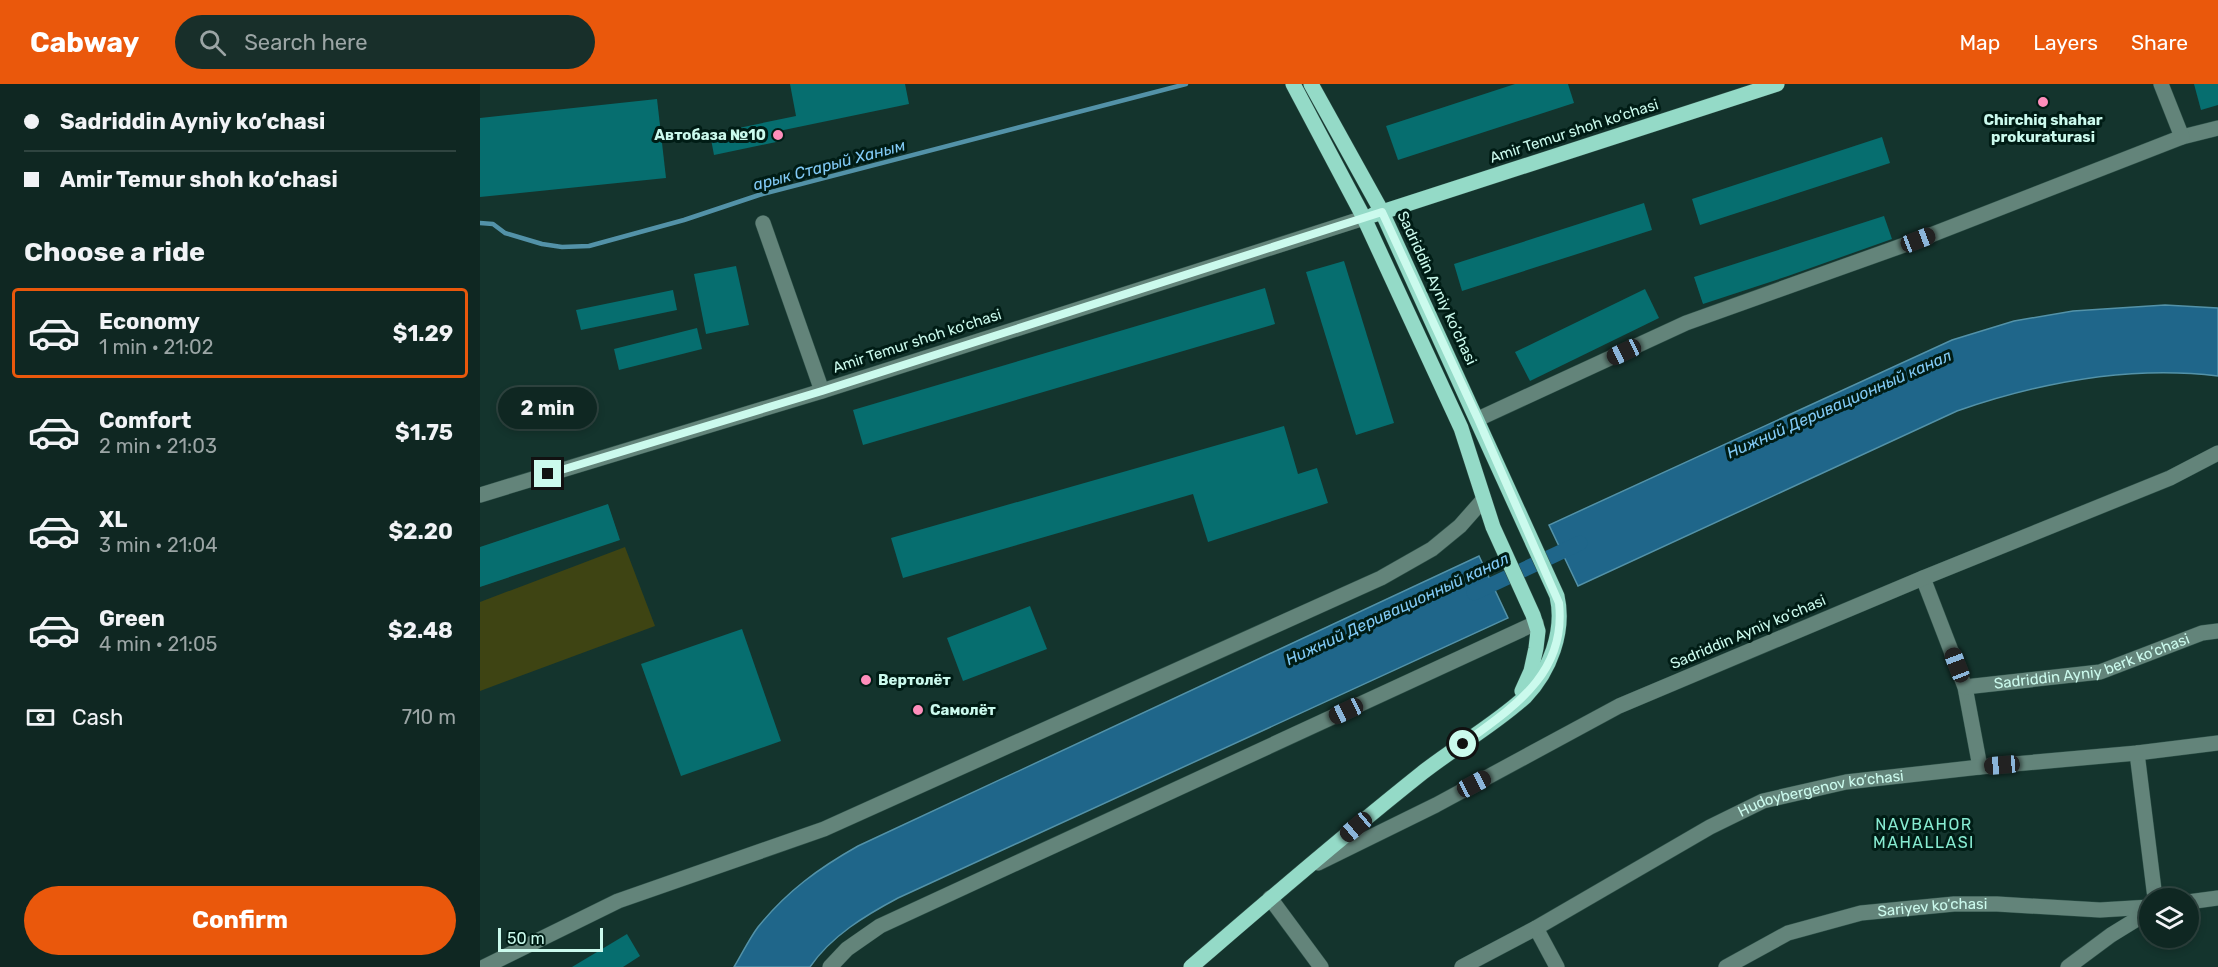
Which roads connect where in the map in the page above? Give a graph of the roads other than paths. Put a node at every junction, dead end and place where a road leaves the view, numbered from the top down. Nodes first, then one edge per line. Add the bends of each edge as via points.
1 (1293, 84) edge
2 (1311, 84) edge
3 (1777, 84) edge
4 (2161, 84) edge
5 (2218, 128) edge
6 (2182, 137) junction
7 (1382, 212) junction
8 (1364, 218) junction
9 (763, 223) dead end
10 (822, 391) junction
11 (1478, 419) junction
12 (2218, 453) edge
13 (480, 495) edge
14 (1483, 500) junction
15 (1923, 578) junction
16 (1536, 623) junction
17 (2218, 631) edge
18 (1965, 687) junction
19 (1501, 716) junction
20 (2218, 743) edge
21 (2137, 753) junction
22 (1980, 767) junction
23 (1304, 869) junction
24 (2154, 888) edge
25 (1270, 898) junction
26 (2218, 898) edge
27 (2199, 901) edge
28 (2139, 909) edge
29 (2139, 916) edge
30 (1536, 928) junction
31 (484, 967) edge
32 (830, 967) edge
33 (1191, 967) edge
34 (1321, 967) edge
35 (1462, 967) edge
36 (1557, 967) edge
37 (1726, 967) edge
38 (2068, 967) edge

1 - 8 main road, Sadriddin Ayniy ko‘chasi
2 - 7 main road, Sadriddin Ayniy ko‘chasi
3 - 7 main road, Amir Temur shoh ko‘chasi
4 - 6 street
5 - 6 street
6 - 11 street via 1918,240 1686,323
7 - 8 main road, Amir Temur shoh ko‘chasi
7 - 11 main road, Sadriddin Ayniy ko‘chasi
8 - 10 street, Amir Temur shoh ko‘chasi
8 - 14 main road, Sadriddin Ayniy ko‘chasi via 1461,428
9 - 10 street
10 - 13 street, Amir Temur shoh ko‘chasi
11 - 19 main road, Sadriddin Ayniy ko‘chasi via 1557,596 1560,611 1549,661 1531,691
12 - 15 street, Sadriddin Ayniy ko‘chasi via 2170,478
14 - 16 main road, Sadriddin Ayniy ko‘chasi
14 - 31 street via 1432,549 1381,578 824,829 618,901
15 - 18 street
15 - 23 street, Sadriddin Ayniy ko‘chasi via 1618,706 1436,805
16 - 19 main road, Sadriddin Ayniy ko‘chasi via 1536,648 1528,678 1520,695
16 - 32 street via 880,926 847,949
17 - 18 street, Sadriddin Ayniy berk ko‘chasi via 2202,633 2100,672
18 - 22 street
19 - 23 main road, Sadriddin Ayniy ko‘chasi via 1424,771
20 - 21 street, Hudoybergenov ko‘chasi
21 - 22 street, Hudoybergenov ko‘chasi
21 - 24 street
22 - 30 street, Hudoybergenov ko‘chasi via 1846,782 1763,801 1710,827
23 - 25 main road, Sadriddin Ayniy ko‘chasi
25 - 33 main road, Sadriddin Ayniy ko‘chasi
25 - 34 street
26 - 27 street
28 - 37 street, Sariyev ko‘chasi via 1954,904 1861,913 1788,933
29 - 38 street
30 - 35 street, Hudoybergenov ko‘chasi
30 - 36 street

